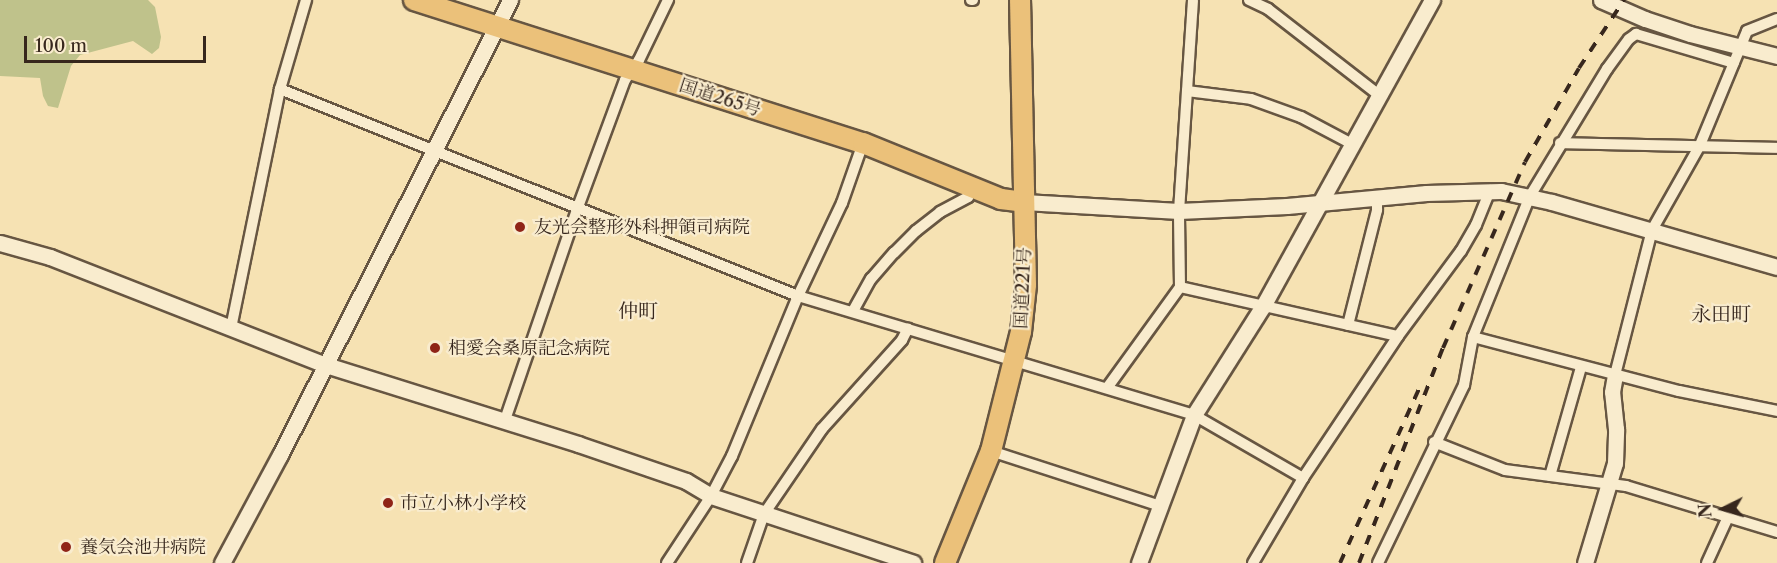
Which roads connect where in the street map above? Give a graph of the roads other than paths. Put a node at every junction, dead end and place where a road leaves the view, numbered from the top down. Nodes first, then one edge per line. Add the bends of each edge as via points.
1 (306, 0) edge
2 (414, 0) edge
3 (510, 0) edge
4 (668, 0) edge
5 (1020, 0) edge
6 (1193, 0) edge
7 (1249, 0) edge
8 (1432, 0) edge
9 (1601, 0) edge
10 (1777, 19) edge
11 (497, 27) junction
12 (1739, 47) junction
13 (1777, 56) edge
14 (1734, 63) junction
15 (631, 70) junction
16 (280, 88) junction
17 (1187, 91) junction
18 (1379, 95) junction
19 (863, 143) junction
20 (1560, 143) junction
21 (1353, 144) junction
22 (1700, 145) junction
23 (1777, 148) edge
24 (436, 150) junction
25 (973, 188) junction
26 (1490, 190) junction
27 (1530, 196) junction
28 (1377, 197) junction
29 (1024, 202) junction
30 (1321, 202) junction
31 (578, 207) junction
32 (1179, 211) junction
33 (1652, 230) junction
34 (0, 243) edge
35 (1777, 267) edge
36 (1180, 287) junction
37 (798, 296) junction
38 (1263, 306) junction
39 (853, 311) junction
40 (1348, 325) junction
41 (231, 328) junction
42 (908, 328) junction
43 (1398, 336) junction
44 (1473, 337) junction
45 (1016, 361) junction
46 (326, 365) junction
47 (1581, 366) junction
48 (1615, 375) junction
49 (1107, 388) junction
50 (1777, 411) edge
51 (1194, 415) junction
52 (505, 420) junction
53 (1434, 442) junction
54 (991, 451) junction
55 (1550, 476) junction
56 (1303, 478) junction
57 (1610, 484) junction
58 (711, 496) junction
59 (1160, 506) junction
60 (764, 514) junction
61 (1728, 517) junction
62 (1777, 532) edge
63 (222, 563) edge
64 (667, 563) edge
65 (747, 563) edge
66 (913, 563) edge
67 (945, 563) edge
68 (1139, 563) edge
69 (1253, 563) edge
70 (1378, 563) edge
71 (1585, 563) edge
72 (1707, 563) edge

1 - 16 street
2 - 11 highway, 国道265号
3 - 11 street
4 - 15 street
5 - 29 highway, 国道221号
6 - 17 street
7 - 18 street via 1268,9
8 - 18 street
9 - 12 street via 1645,19
10 - 12 street via 1747,31
11 - 15 highway, 国道265号
11 - 24 street
12 - 13 street
12 - 14 street
14 - 20 street via 1633,35 1606,69
14 - 22 street
15 - 19 highway, 国道265号
15 - 31 street
16 - 24 street
16 - 41 street
17 - 21 street via 1251,99 1301,117
17 - 32 street
18 - 21 street
19 - 25 highway, 国道265号
19 - 37 street via 842,202
20 - 22 street
20 - 27 street
21 - 30 street
22 - 23 street
22 - 33 street
24 - 31 street
24 - 46 street
25 - 29 highway, 国道265号 via 1001,199
25 - 39 street via 968,197 916,231 871,279
26 - 27 street
26 - 28 street
26 - 43 street via 1461,251
27 - 33 street
27 - 44 street
28 - 30 street
28 - 40 street
29 - 32 street
29 - 45 highway, 国道221号 via 1026,285
30 - 32 street
30 - 38 street
31 - 37 street
31 - 52 street
32 - 36 street
33 - 35 street
33 - 48 street
34 - 41 street via 50,257
36 - 38 street
36 - 49 street
37 - 39 street
37 - 58 street via 732,456
38 - 40 street
38 - 51 street
39 - 42 street
40 - 43 street
41 - 46 street
42 - 45 street
42 - 60 street via 902,340 822,429
43 - 56 street
44 - 47 street
44 - 53 street via 1464,385
45 - 49 street
45 - 54 highway, 国道221号
46 - 52 street
46 - 63 street
47 - 48 street
47 - 55 street
48 - 50 street
48 - 57 street via 1612,392 1616,448
49 - 51 street
51 - 56 street
51 - 59 street
52 - 58 street via 686,481
53 - 55 street via 1505,470
53 - 70 street
54 - 59 street
54 - 67 highway, 国道221号
55 - 57 street
56 - 69 street
57 - 61 street
57 - 71 street
58 - 60 street
58 - 64 street
59 - 68 street
60 - 65 street
60 - 66 street
61 - 62 street
61 - 72 street

